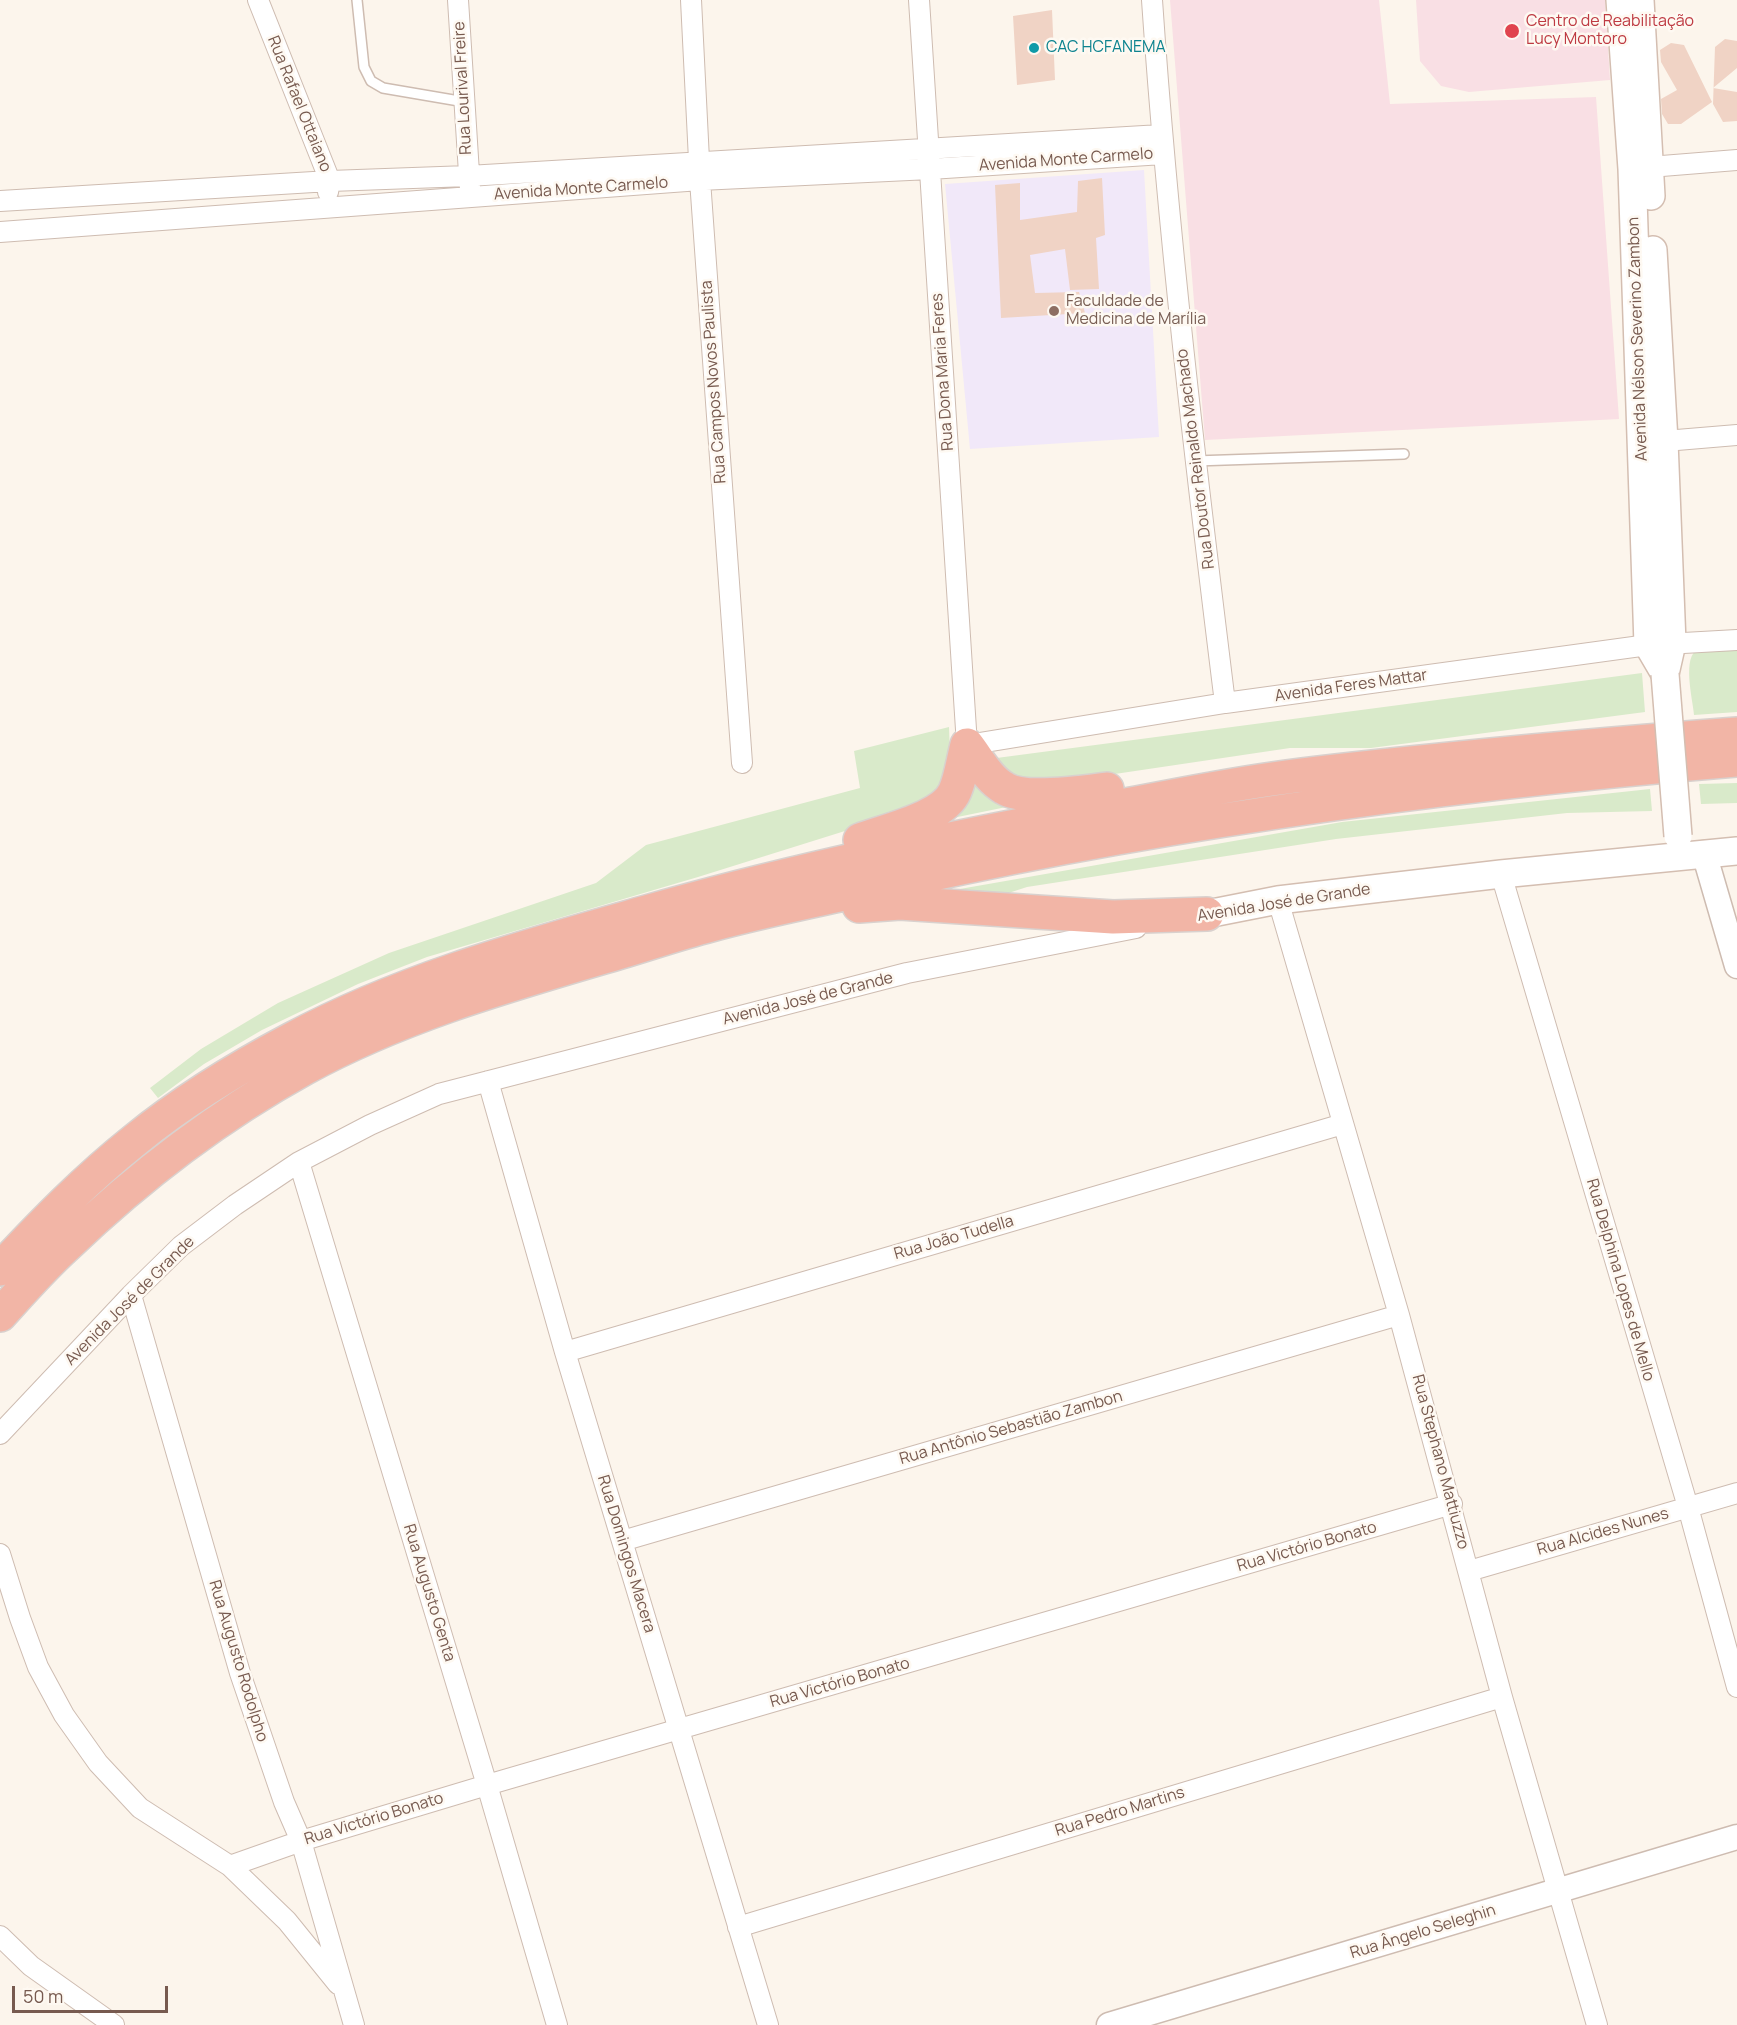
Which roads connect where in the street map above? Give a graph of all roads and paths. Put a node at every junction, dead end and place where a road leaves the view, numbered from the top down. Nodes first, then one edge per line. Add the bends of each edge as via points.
1 (258, 0) edge
2 (357, 0) edge
3 (458, 0) edge
4 (691, 0) edge
5 (919, 0) edge
6 (1152, 0) edge
7 (1620, 0) edge
8 (1641, 0) edge
9 (465, 102) junction
10 (1162, 145) junction
11 (930, 159) junction
12 (1737, 160) edge
13 (1641, 167) junction
14 (700, 172) junction
15 (468, 177) junction
16 (330, 181) junction
17 (471, 198) junction
18 (0, 201) edge
19 (324, 209) junction
20 (0, 232) edge
21 (1737, 435) edge
22 (1653, 442) junction
23 (1404, 454) dead end
24 (1195, 461) junction
25 (1737, 640) edge
26 (1660, 644) junction
27 (1226, 703) junction
28 (1737, 734) edge
29 (967, 745) junction
30 (1737, 760) edge
31 (742, 763) dead end
32 (1267, 779) junction
33 (1687, 849) junction
34 (1737, 851) edge
35 (1501, 874) junction
36 (720, 891) junction
37 (1278, 900) junction
38 (1207, 914) junction
39 (711, 925) junction
40 (1737, 966) edge
41 (488, 1082) junction
42 (1343, 1124) junction
43 (299, 1162) junction
44 (0, 1269) edge
45 (131, 1295) junction
46 (0, 1315) edge
47 (1399, 1315) junction
48 (565, 1352) junction
49 (0, 1434) edge
50 (1737, 1493) edge
51 (1452, 1504) junction
52 (1688, 1508) junction
53 (622, 1541) junction
54 (0, 1554) edge
55 (1469, 1571) junction
56 (1737, 1687) edge
57 (1502, 1697) junction
58 (678, 1730) junction
59 (487, 1785) junction
60 (1737, 1838) edge
61 (302, 1841) junction
62 (230, 1866) junction
63 (1559, 1892) junction
64 (738, 1927) junction
65 (0, 1936) edge
66 (344, 1991) junction
67 (114, 2025) edge
68 (354, 2025) edge
69 (557, 2025) edge
70 (768, 2025) edge
71 (1109, 2025) edge
72 (1597, 2025) edge

1 - 16 street, Rua Rafael Ottaiano
2 - 9 lane via 364,67 371,81 383,88
3 - 9 street, Rua Lourival Freire
4 - 14 street, Rua Campos Novos Paulista
5 - 11 street, Rua Dona Maria Feres
6 - 10 street, Rua Doutor Reinaldo Machado
7 - 13 main road, Avenida Nélson Severino Zambon
8 - 13 main road, Avenida Nélson Severino Zambon
9 - 15 street, Rua Lourival Freire
10 - 11 street, Avenida Monte Carmelo
10 - 24 street, Rua Doutor Reinaldo Machado
11 - 14 street, Avenida Monte Carmelo
11 - 29 street, Rua Dona Maria Feres
12 - 13 street
13 - 22 main road, Avenida Nélson Severino Zambon
14 - 15 street, Avenida Monte Carmelo
14 - 17 street, Avenida Monte Carmelo
14 - 31 street, Rua Campos Novos Paulista
15 - 16 street, Avenida Monte Carmelo
15 - 17 street, Rua Lourival Freire
16 - 18 street, Avenida Monte Carmelo
16 - 19 street, Rua Rafael Ottaiano
17 - 19 street, Avenida Monte Carmelo
19 - 20 street, Avenida Monte Carmelo
21 - 22 street
22 - 26 main road, Avenida Nélson Severino Zambon
23 - 24 lane
24 - 27 street, Rua Doutor Reinaldo Machado
25 - 26 street, Avenida Feres Mattar
26 - 27 street, Avenida Feres Mattar
26 - 33 main road, Avenida Nélson Severino Zambon, bridge
27 - 29 street, Avenida Feres Mattar
28 - 32 highway via 1492,754
29 - 32 highway via 993,779 1016,793 1068,794 1223,775
29 - 36 highway via 955,792 933,814
30 - 39 highway via 1492,783 1170,828 964,866
32 - 36 highway via 936,841
33 - 34 main road, Avenida José de Grande
33 - 35 main road, Avenida José de Grande
33 - 40 street
35 - 37 main road, Avenida José de Grande
35 - 52 street, Rua Delphina Lopes de Mello
36 - 44 highway via 522,947 368,1002 295,1037 188,1100 136,1139 91,1177
37 - 38 main road, Avenida José de Grande
37 - 42 street, Rua Stephano Mattiuzzo
38 - 39 highway via 1113,917 900,903
38 - 41 street, Avenida José de Grande via 907,974
39 - 46 highway via 479,994 304,1068 163,1160 62,1250
41 - 43 street, Avenida José de Grande via 439,1094
41 - 48 street, Rua Domingos Macera
42 - 47 street, Rua Stephano Mattiuzzo
42 - 48 street, Rua João Tudella
43 - 45 street, Avenida José de Grande via 181,1246
43 - 59 street, Rua Augusto Genta
45 - 49 street, Avenida José de Grande
45 - 61 street, Rua Augusto Rodolpho via 240,1673 284,1802
47 - 51 street, Rua Stephano Mattiuzzo
47 - 53 street, Rua Antônio Sebastião Zambon
48 - 53 street, Rua Domingos Macera
50 - 52 street, Rua Alcides Nunes
51 - 55 street, Rua Stephano Mattiuzzo
51 - 58 street, Rua Victório Bonato
52 - 55 street, Rua Alcides Nunes
52 - 56 street, Rua Delphina Lopes de Mello
53 - 58 street, Rua Domingos Macera
54 - 62 street via 38,1666 64,1714 98,1763 140,1808
55 - 57 street, Rua Stephano Mattiuzzo
57 - 63 street, Rua Stephano Mattiuzzo
57 - 64 street, Rua Pedro Martins
58 - 59 street, Rua Victório Bonato
58 - 64 street, Rua Domingos Macera
59 - 61 street, Rua Victório Bonato
59 - 69 street, Rua Augusto Genta
60 - 63 street, Rua Ângelo Seleghin
61 - 62 street, Rua Victório Bonato
61 - 66 street, Rua Augusto Rodolpho
62 - 66 street via 287,1921
63 - 71 street, Rua Ângelo Seleghin
63 - 72 street, Rua Stephano Mattiuzzo
64 - 70 street, Rua Domingos Macera
65 - 67 street via 32,1966
66 - 68 street, Rua Augusto Rodolpho

